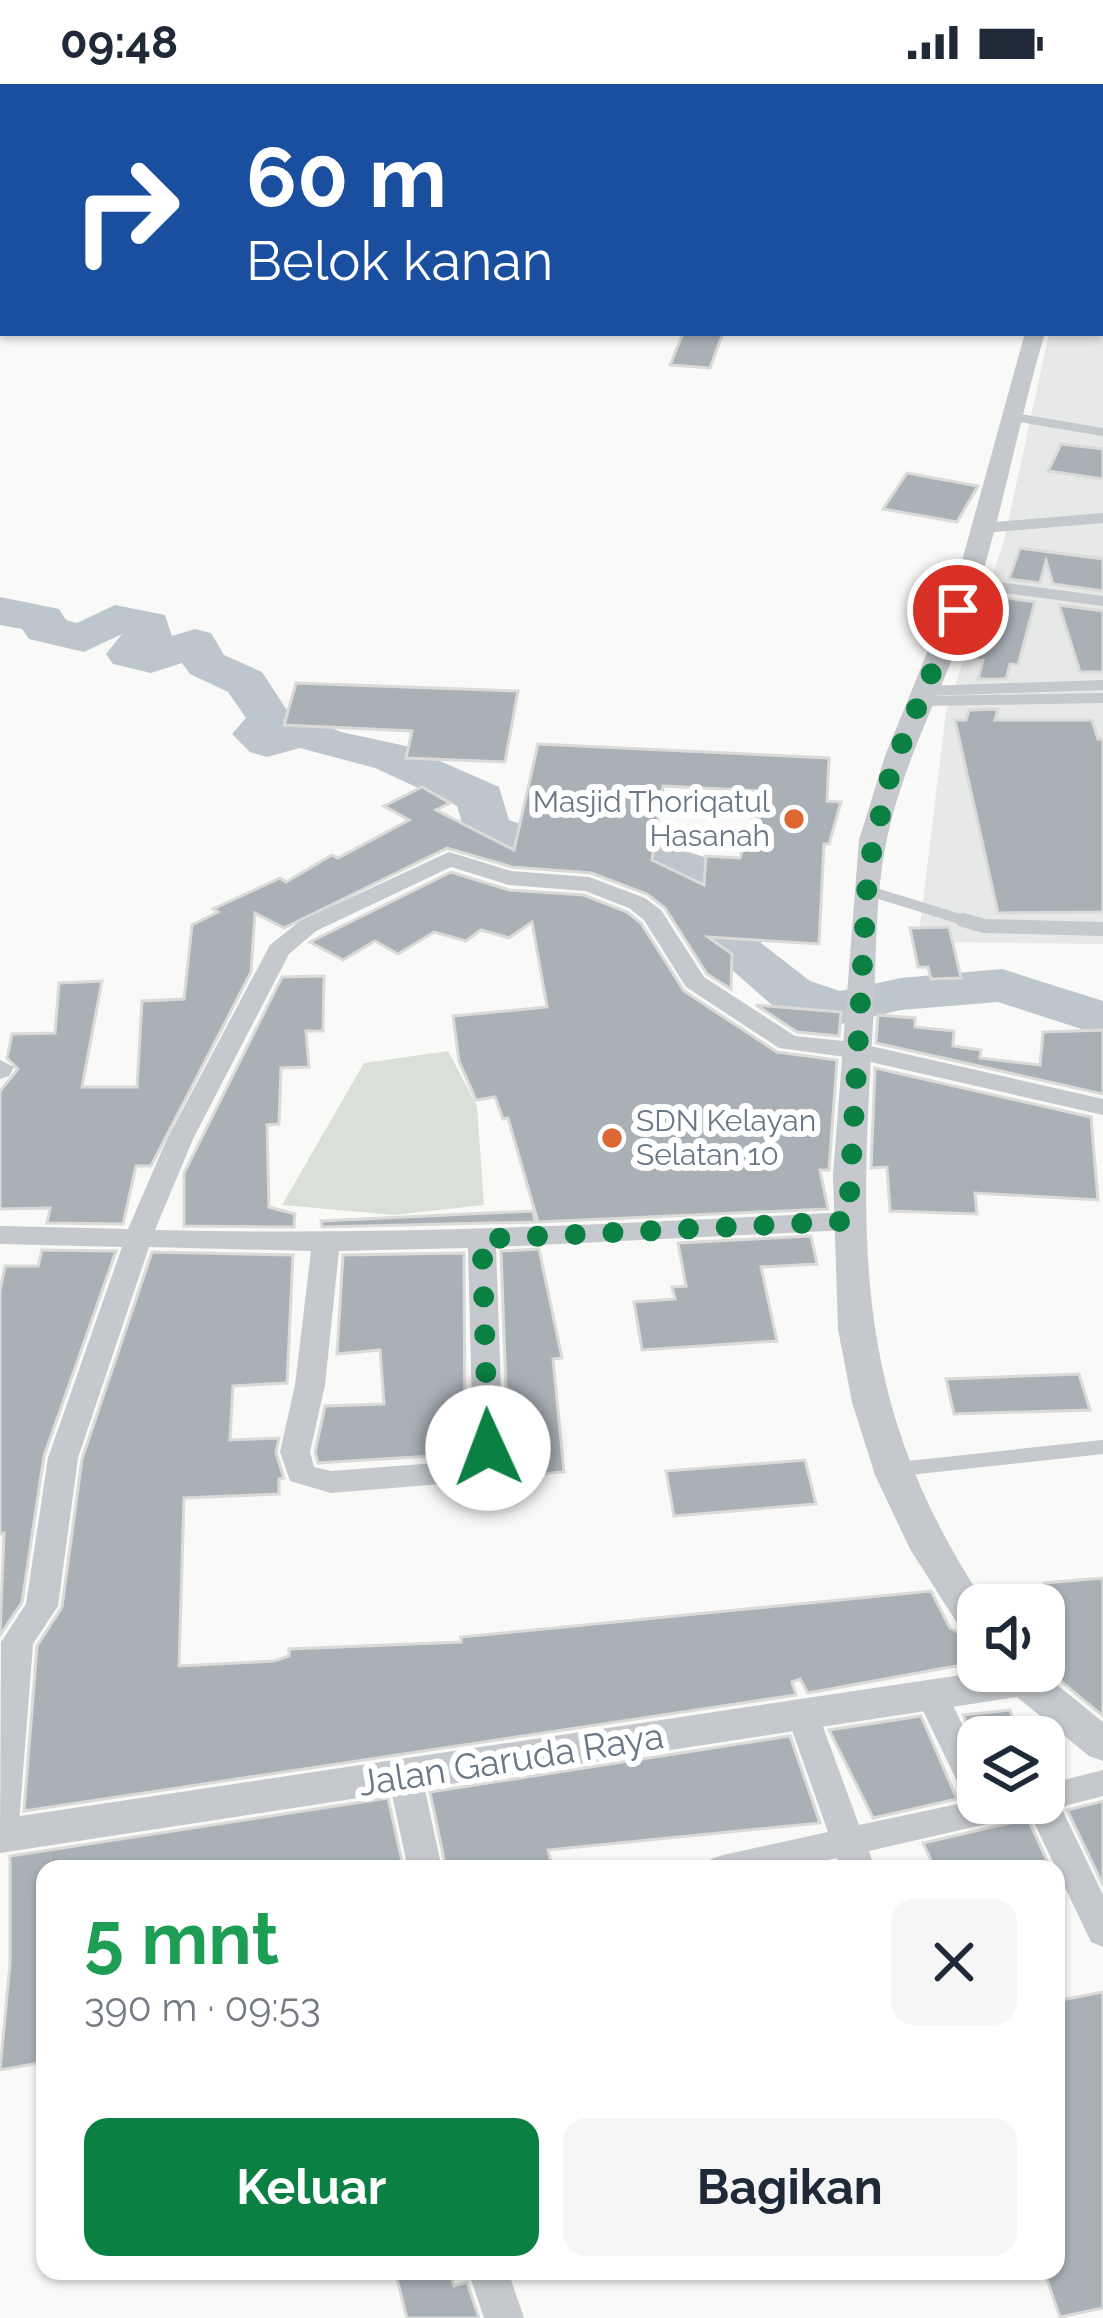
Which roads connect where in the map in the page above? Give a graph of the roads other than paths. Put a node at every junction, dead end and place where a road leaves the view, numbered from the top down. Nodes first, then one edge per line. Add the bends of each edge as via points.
1 (1034, 336) edge
2 (1014, 417) junction
3 (1103, 432) edge
4 (1103, 518) edge
5 (983, 528) junction
6 (968, 583) junction
7 (1103, 601) edge
8 (1103, 685) edge
9 (922, 696) junction
10 (1103, 698) edge
11 (866, 890) junction
12 (1103, 928) edge
13 (853, 1050) junction
14 (1103, 1107) edge
15 (848, 1221) junction
16 (0, 1235) edge
17 (139, 1236) junction
18 (482, 1239) junction
19 (326, 1243) junction
20 (1103, 1448) edge
21 (889, 1471) junction
22 (957, 1592) edge
23 (957, 1690) edge
24 (1037, 1692) edge
25 (932, 1696) junction
26 (802, 1713) junction
27 (1103, 1745) edge
28 (957, 1748) edge
29 (405, 1776) junction
30 (1103, 1783) edge
31 (1065, 1794) edge
32 (957, 1813) edge
33 (1054, 1824) edge
34 (1, 1836) edge
35 (853, 1856) edge
36 (423, 1860) edge
37 (813, 1860) edge
38 (1103, 1932) edge
39 (491, 2280) edge
40 (504, 2318) edge

1 - 2 street
2 - 3 lane
2 - 5 street
4 - 5 lane
5 - 6 street
6 - 7 lane
6 - 9 street
8 - 9 lane
9 - 10 lane
9 - 11 street via 892,767
11 - 12 lane via 984,926
11 - 13 street
13 - 14 street
13 - 15 street
13 - 17 street via 795,1046 736,1013 680,965 653,915 612,891 509,878 449,859 308,926 279,950 180,1138
15 - 18 street
15 - 21 street via 854,1329
16 - 17 street
17 - 19 street
17 - 34 street via 63,1458 42,1606 17,1642
18 - 19 street
18 - 19 street via 482,1463 331,1482 301,1474 295,1452
20 - 21 lane
21 - 22 street via 904,1510
23 - 25 street, Jalan Garuda Raya
24 - 27 street
25 - 26 street, Jalan Garuda Raya
25 - 28 street
26 - 29 street, Jalan Garuda Raya
26 - 35 street
29 - 34 street, Jalan Garuda Raya
29 - 36 street
30 - 31 street
32 - 35 street
33 - 38 street
35 - 37 street
39 - 40 street

